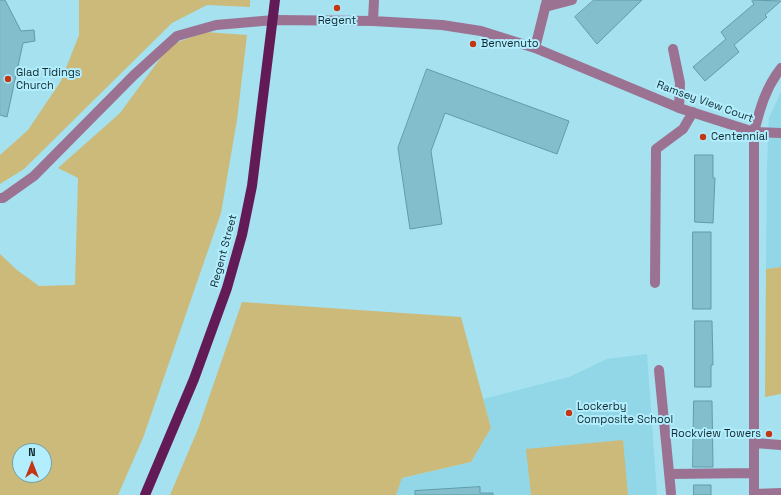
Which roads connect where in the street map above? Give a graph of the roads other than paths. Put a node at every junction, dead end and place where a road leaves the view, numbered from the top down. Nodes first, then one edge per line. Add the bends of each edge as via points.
1 (275, 0) edge
2 (374, 0) edge
3 (572, 0) edge
4 (546, 4) edge
5 (274, 20) junction
6 (373, 22) junction
7 (535, 48) junction
8 (673, 49) dead end
9 (781, 68) edge
10 (679, 108) junction
11 (693, 112) junction
12 (754, 132) junction
13 (781, 133) edge
14 (0, 198) edge
15 (655, 283) dead end
16 (659, 370) dead end
17 (755, 443) junction
18 (781, 445) edge
19 (754, 473) junction
20 (669, 474) junction
21 (781, 493) edge
22 (671, 494) dead end
23 (145, 495) edge
24 (754, 495) edge

1 - 5 main road, Regent Street
2 - 6 street
3 - 4 street
4 - 7 street
5 - 6 street, Ramsey View Court
5 - 14 street, Ramsey View Court via 216,25 177,36 134,75 34,176
5 - 23 main road, Regent Street via 252,186 242,235 227,288 194,379
6 - 7 street, Ramsey View Court via 442,25 481,31
7 - 10 street, Ramsey View Court
8 - 10 street via 680,83
9 - 12 street via 772,79 760,105
10 - 11 street, Ramsey View Court
11 - 12 street, Ramsey View Court
11 - 15 street via 683,129 656,149
12 - 13 street
12 - 17 street, Ramsey View Court
16 - 20 street
17 - 18 street
17 - 19 street, Ramsey View Court
19 - 20 street
19 - 24 street, Ramsey View Court
20 - 22 street
21 - 24 street

